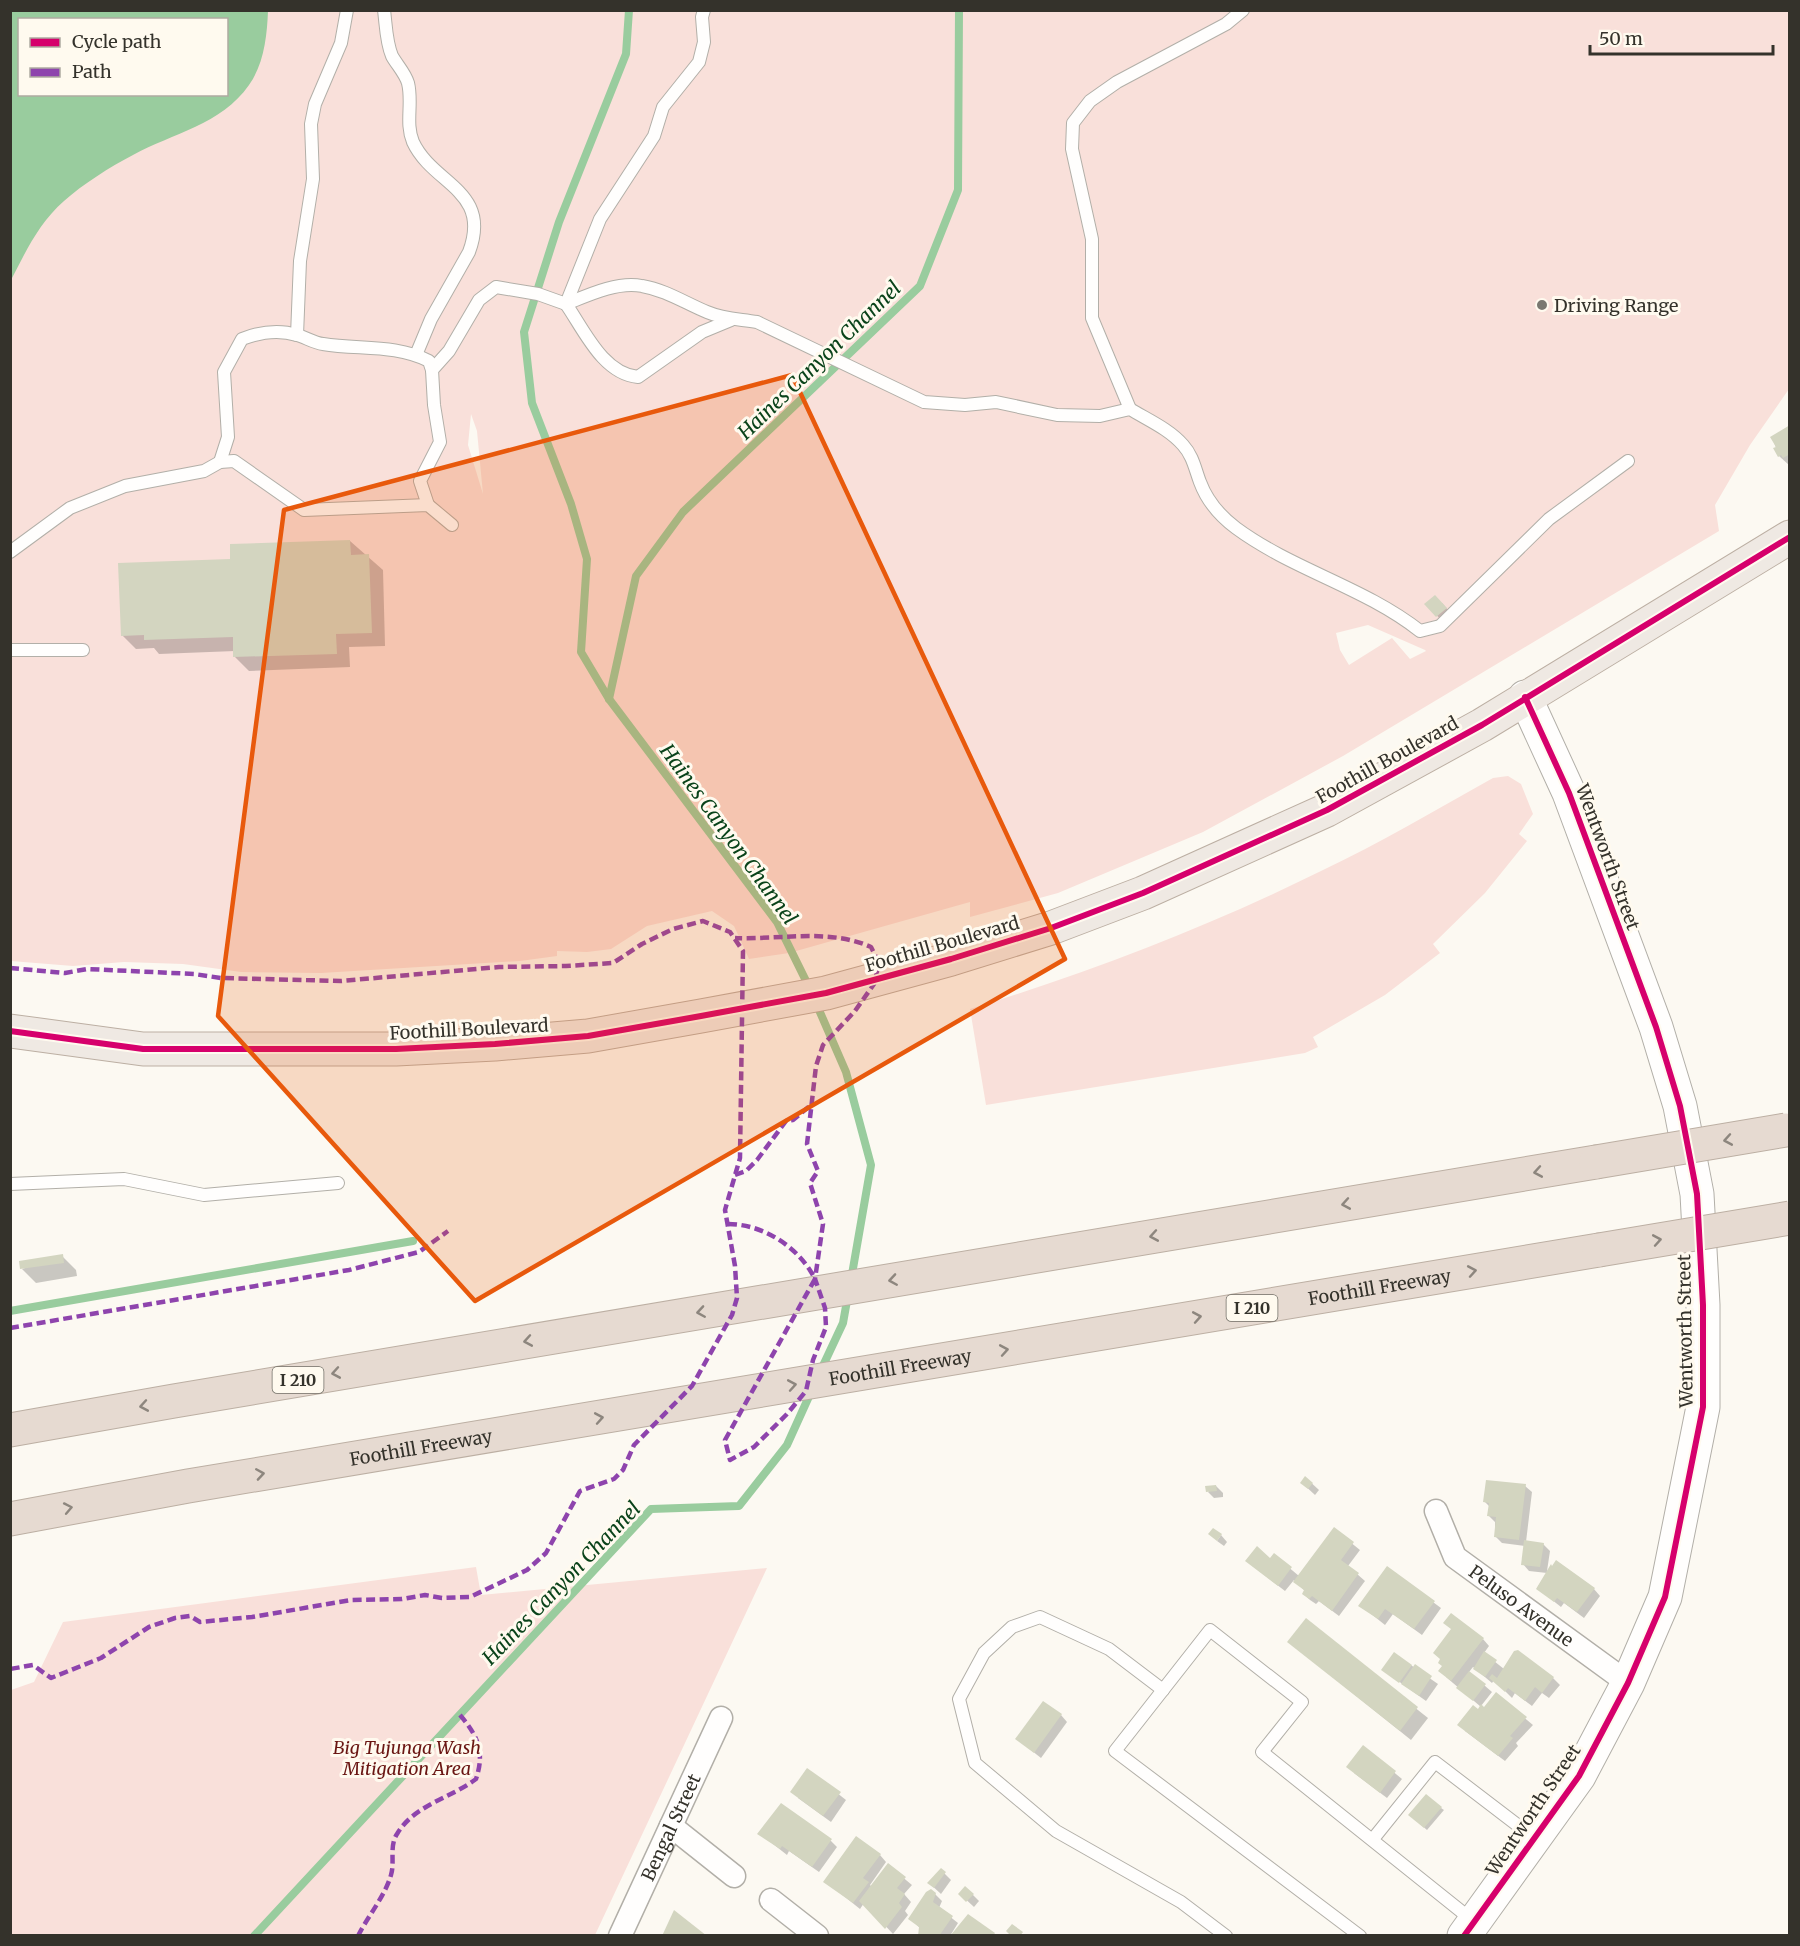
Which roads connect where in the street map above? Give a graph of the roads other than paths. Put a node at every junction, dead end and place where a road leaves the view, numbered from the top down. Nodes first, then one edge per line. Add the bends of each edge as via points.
1 (347, 10) edge
2 (384, 10) edge
3 (704, 10) edge
4 (1243, 10) edge
5 (566, 304) junction
6 (731, 320) junction
7 (297, 335) junction
8 (416, 355) junction
9 (432, 370) junction
10 (1130, 409) junction
11 (1628, 461) dead end
12 (220, 462) junction
13 (428, 505) junction
14 (452, 525) dead end
15 (1790, 537) edge
16 (10, 552) edge
17 (10, 650) edge
18 (83, 650) dead end
19 (1525, 697) junction
20 (10, 1031) edge
21 (1788, 1130) edge
22 (338, 1183) dead end
23 (10, 1184) edge
24 (1790, 1218) edge
25 (10, 1430) edge
26 (1436, 1511) dead end
27 (10, 1519) edge
28 (1628, 1683) junction
29 (1163, 1690) junction
30 (721, 1718) dead end
31 (671, 1826) junction
32 (1534, 1838) junction
33 (1373, 1839) junction
34 (734, 1876) dead end
35 (771, 1900) dead end
36 (1469, 1928) edge
37 (620, 1935) edge
38 (817, 1935) edge
39 (1226, 1935) edge
40 (1360, 1935) edge

1 - 7 lane via 341,43 315,104 311,124 313,179 300,261
2 - 8 lane via 392,55 407,81 409,130 414,143 424,158 464,195 472,211 469,252 431,319
3 - 5 lane via 704,42 699,62 663,106 654,136 600,219
4 - 10 lane via 1226,24 1117,82 1090,101 1073,123 1072,149 1092,239 1092,318
5 - 6 lane via 595,292 640,285 672,294 707,313
5 - 6 lane via 599,353 616,370 638,377 702,332
5 - 9 lane via 538,294 496,287 486,293 449,351
6 - 10 lane via 757,322 924,402 996,402 1057,415 1100,416
7 - 8 lane via 322,344 383,347
7 - 12 lane via 285,331 259,333 242,339 233,351 224,372 228,437
8 - 9 lane via 429,361
9 - 13 lane via 440,442 420,481
10 - 11 lane via 1167,430 1184,445 1212,507 1236,528 1310,572 1369,597 1420,631 1440,627 1549,519
12 - 13 lane via 234,461 304,510
12 - 16 lane via 204,471 125,486 70,508
13 - 14 lane
15 - 19 main road, Foothill Boulevard
17 - 18 lane
19 - 20 main road, Foothill Boulevard via 1482,725 1327,810 1234,854 1051,928 826,993 588,1036 396,1049 143,1049
19 - 28 main road, Wentworth Street via 1569,793 1656,1027 1680,1107 1696,1194 1703,1305 1703,1407 1665,1597
21 -> 25 highway, I 210, bridge
22 - 23 lane via 204,1195 124,1179
27 -> 24 highway, Foothill Freeway / I 210, bridge
26 - 28 street, Peluso Avenue via 1455,1557
28 - 32 main road, Wentworth Street via 1579,1776
29 - 33 lane via 1210,1630 1302,1702 1262,1752
29 - 39 lane via 1109,1649 1040,1617 1012,1626 984,1653 959,1700 975,1763 1056,1831 1180,1902
29 - 40 lane via 1115,1751
30 - 31 street, Bengal Street
31 - 34 street
31 - 37 street, Bengal Street
32 - 33 lane via 1435,1762
32 - 36 main road, Wentworth Street
33 - 36 lane
35 - 38 street

